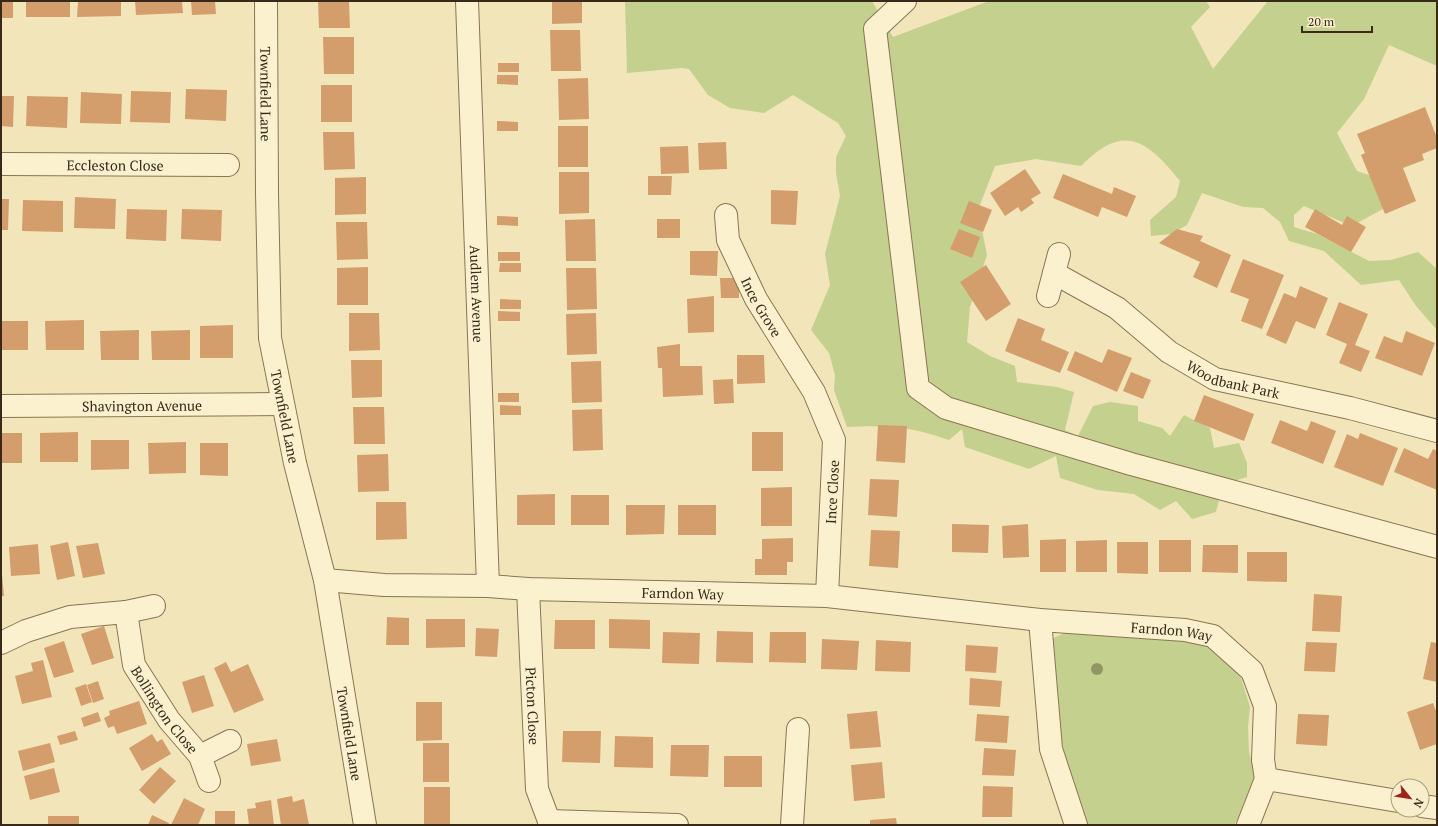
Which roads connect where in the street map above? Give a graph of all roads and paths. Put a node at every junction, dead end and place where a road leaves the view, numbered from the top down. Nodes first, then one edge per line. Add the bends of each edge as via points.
1 (266, 1) edge
2 (467, 1) edge
3 (905, 1) edge
4 (1, 164) edge
5 (228, 165) dead end
6 (726, 215) dead end
7 (1048, 296) dead end
8 (814, 392) joint
9 (282, 404) junction
10 (1, 406) edge
11 (1437, 431) edge
12 (1437, 547) edge
13 (325, 580) junction
14 (488, 586) junction
15 (528, 589) junction
16 (827, 596) junction
17 (154, 606) dead end
18 (126, 612) junction
19 (1040, 620) junction
20 (1, 642) edge
21 (798, 729) dead end
22 (230, 742) dead end
23 (200, 756) junction
24 (1266, 779) junction
25 (209, 781) dead end
26 (1390, 800) edge
27 (549, 823) edge
28 (365, 825) edge
29 (677, 825) edge
30 (792, 825) edge
31 (1076, 825) edge
32 (1248, 825) edge

1 - 9 street, Townfield Lane via 270,338
2 - 14 street, Audlem Avenue
3 - 12 street via 875,29 918,388 946,408 1130,464
4 - 5 street, Eccleston Close
6 - 8 street, Ince Grove via 728,240 756,299
7 - 11 street, Woodbank Park via 1056,263 1117,308 1169,352 1215,379 1350,408
8 - 16 street, Ince Close via 834,440
9 - 10 street, Shavington Avenue
9 - 13 street, Townfield Lane
13 - 14 street, Farndon Way via 384,586
13 - 28 street, Townfield Lane
14 - 15 street, Farndon Way
15 - 16 street, Farndon Way
15 - 27 street, Picton Close via 537,789
16 - 19 street, Farndon Way
17 - 18 street
18 - 20 street via 70,617 26,630
18 - 23 street, Bollington Close via 134,665 169,720
19 - 24 street, Farndon Way via 1185,630 1213,636 1252,671 1265,706 1263,760
19 - 31 street via 1051,749
21 - 30 street
22 - 23 street, Bollington Close
23 - 25 street, Bollington Close
24 - 26 street
24 - 32 street, Farndon Way
27 - 29 street, Picton Close

